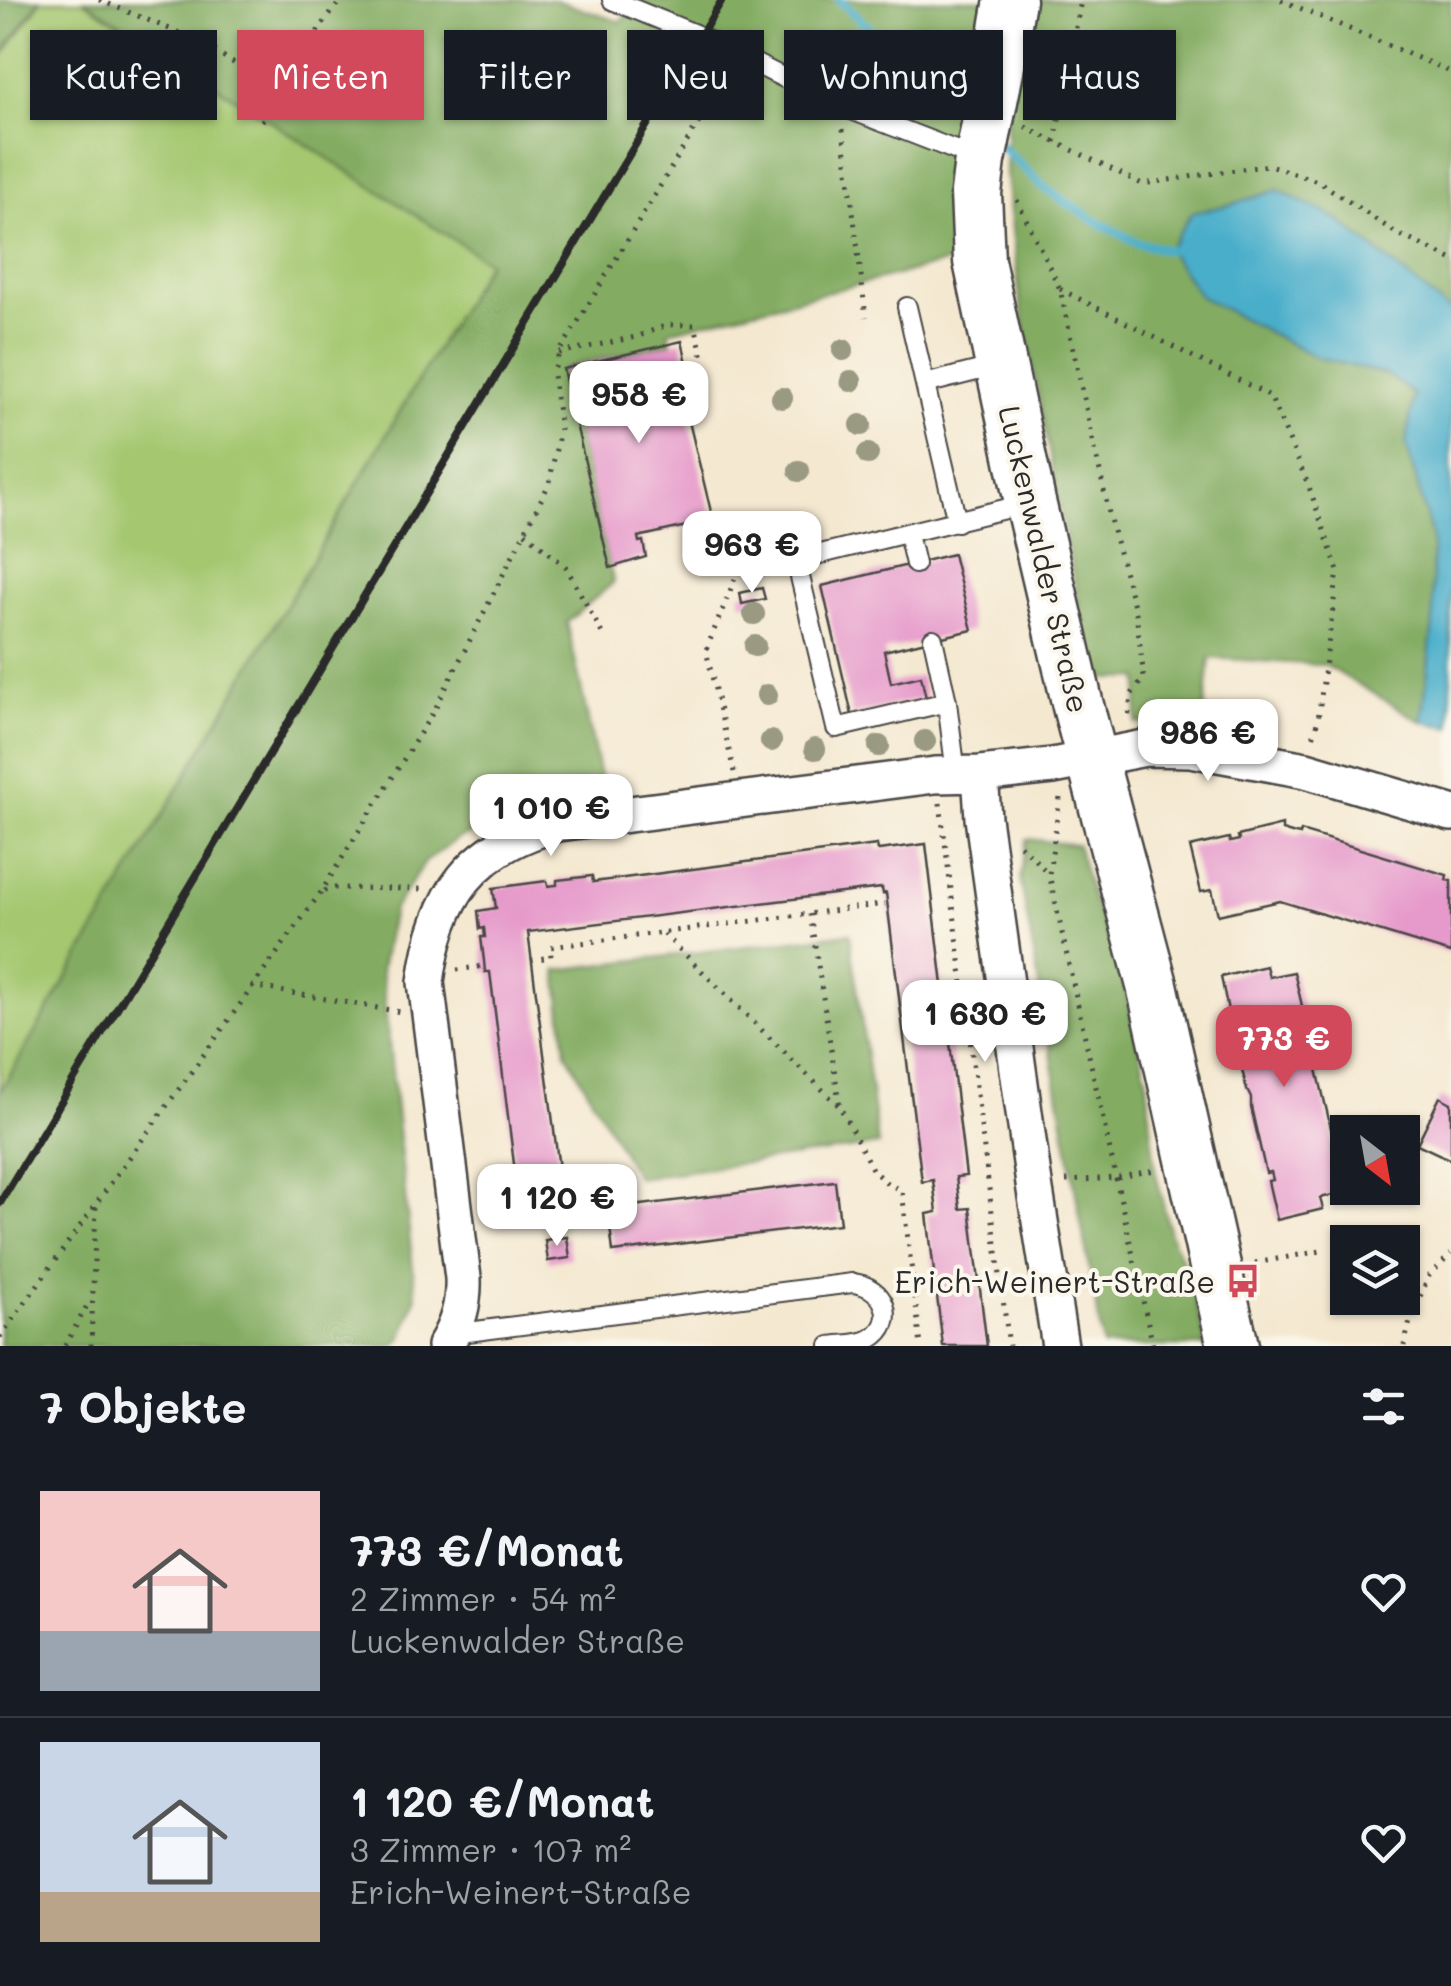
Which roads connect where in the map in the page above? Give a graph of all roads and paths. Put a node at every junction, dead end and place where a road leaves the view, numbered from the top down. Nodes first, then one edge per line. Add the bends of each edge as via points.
1 (99, 0) edge
2 (340, 0) edge
3 (612, 0) edge
4 (1010, 0) edge
5 (1081, 0) edge
6 (1280, 0) edge
7 (318, 30) edge
8 (685, 30) edge
9 (1076, 30) edge
10 (237, 65) edge
11 (1451, 72) edge
12 (700, 120) edge
13 (843, 120) edge
14 (898, 120) edge
15 (1024, 120) edge
16 (1060, 120) edge
17 (984, 141) junction
18 (1055, 142) junction
19 (1014, 194) dead end
20 (1451, 259) edge
21 (1060, 289) junction
22 (907, 307) dead end
23 (866, 318) dead end
24 (559, 353) junction
25 (703, 358) dead end
26 (1000, 364) junction
27 (925, 384) junction
28 (1030, 502) junction
29 (768, 510) dead end
30 (957, 522) junction
31 (525, 532) junction
32 (908, 534) junction
33 (914, 564) dead end
34 (602, 635) dead end
35 (932, 639) dead end
36 (947, 702) junction
37 (1318, 719) dead end
38 (1107, 742) junction
39 (958, 780) junction
40 (1060, 797) dead end
41 (738, 800) junction
42 (1451, 813) edge
43 (454, 890) junction
44 (321, 892) junction
45 (885, 904) dead end
46 (810, 914) junction
47 (663, 932) junction
48 (531, 960) dead end
49 (251, 986) junction
50 (430, 1017) junction
51 (840, 1107) junction
52 (1192, 1162) junction
53 (1116, 1178) junction
54 (1034, 1184) junction
55 (989, 1189) junction
56 (96, 1202) junction
57 (1321, 1251) dead end
58 (1451, 1254) edge
59 (1248, 1264) dead end
60 (92, 1296) junction
61 (0, 1336) edge
62 (448, 1340) edge
63 (65, 1346) edge
64 (91, 1346) edge
65 (830, 1346) edge
66 (921, 1346) edge
67 (1009, 1346) edge
68 (1060, 1346) edge
69 (1153, 1346) edge
70 (1233, 1346) edge
71 (1404, 1346) edge

1 - 10 path
2 - 7 path
3 - 8 lane
4 - 17 main road, Luckenwalder Straße
5 - 9 path
6 - 11 path
12 - 24 path
13 - 23 path
14 - 17 lane
15 - 18 path via 1018,124
16 - 18 path
17 - 26 main road, Luckenwalder Straße via 976,193 979,261
18 - 20 path via 1142,184 1269,165 1318,181
19 - 21 path
21 - 37 path via 1270,396 1338,570
21 - 38 path via 1136,614 1144,678 1128,719
22 - 27 lane
24 - 25 path via 695,325
24 - 31 path via 553,375 560,429 550,484
26 - 27 lane
26 - 28 main road, Luckenwalder Straße
27 - 30 lane
28 - 30 lane
28 - 38 main road, Luckenwalder Straße
29 - 41 path via 738,544 743,559 706,650
30 - 32 lane
31 - 34 path via 566,568
31 - 44 path via 436,709
32 - 33 lane
32 - 36 lane via 796,560 836,728
35 - 36 lane
36 - 39 lane
38 - 39 street via 1053,766
38 - 42 street via 1220,752
38 - 52 main road, Luckenwalder Straße
39 - 41 street via 934,775
39 - 54 street via 986,837
39 - 55 path
40 - 53 path via 1049,874
41 - 43 street via 538,828 483,858
43 - 44 path
43 - 50 street via 429,958
44 - 49 path
45 - 46 path
46 - 47 path
46 - 51 path
47 - 48 path via 550,947 551,957
47 - 51 path
49 - 50 path
49 - 56 path
50 - 62 street via 464,1278 462,1307
51 - 66 path via 874,1171 902,1191
52 - 53 path
52 - 70 main road, Luckenwalder Straße
53 - 54 path
53 - 69 path
54 - 55 path
54 - 68 street
55 - 67 path
56 - 60 path
56 - 61 path
57 - 59 path
58 - 71 path via 1429,1276
60 - 63 path
60 - 64 path
62 - 65 lane via 852,1283 874,1289 885,1309 879,1331 870,1339

